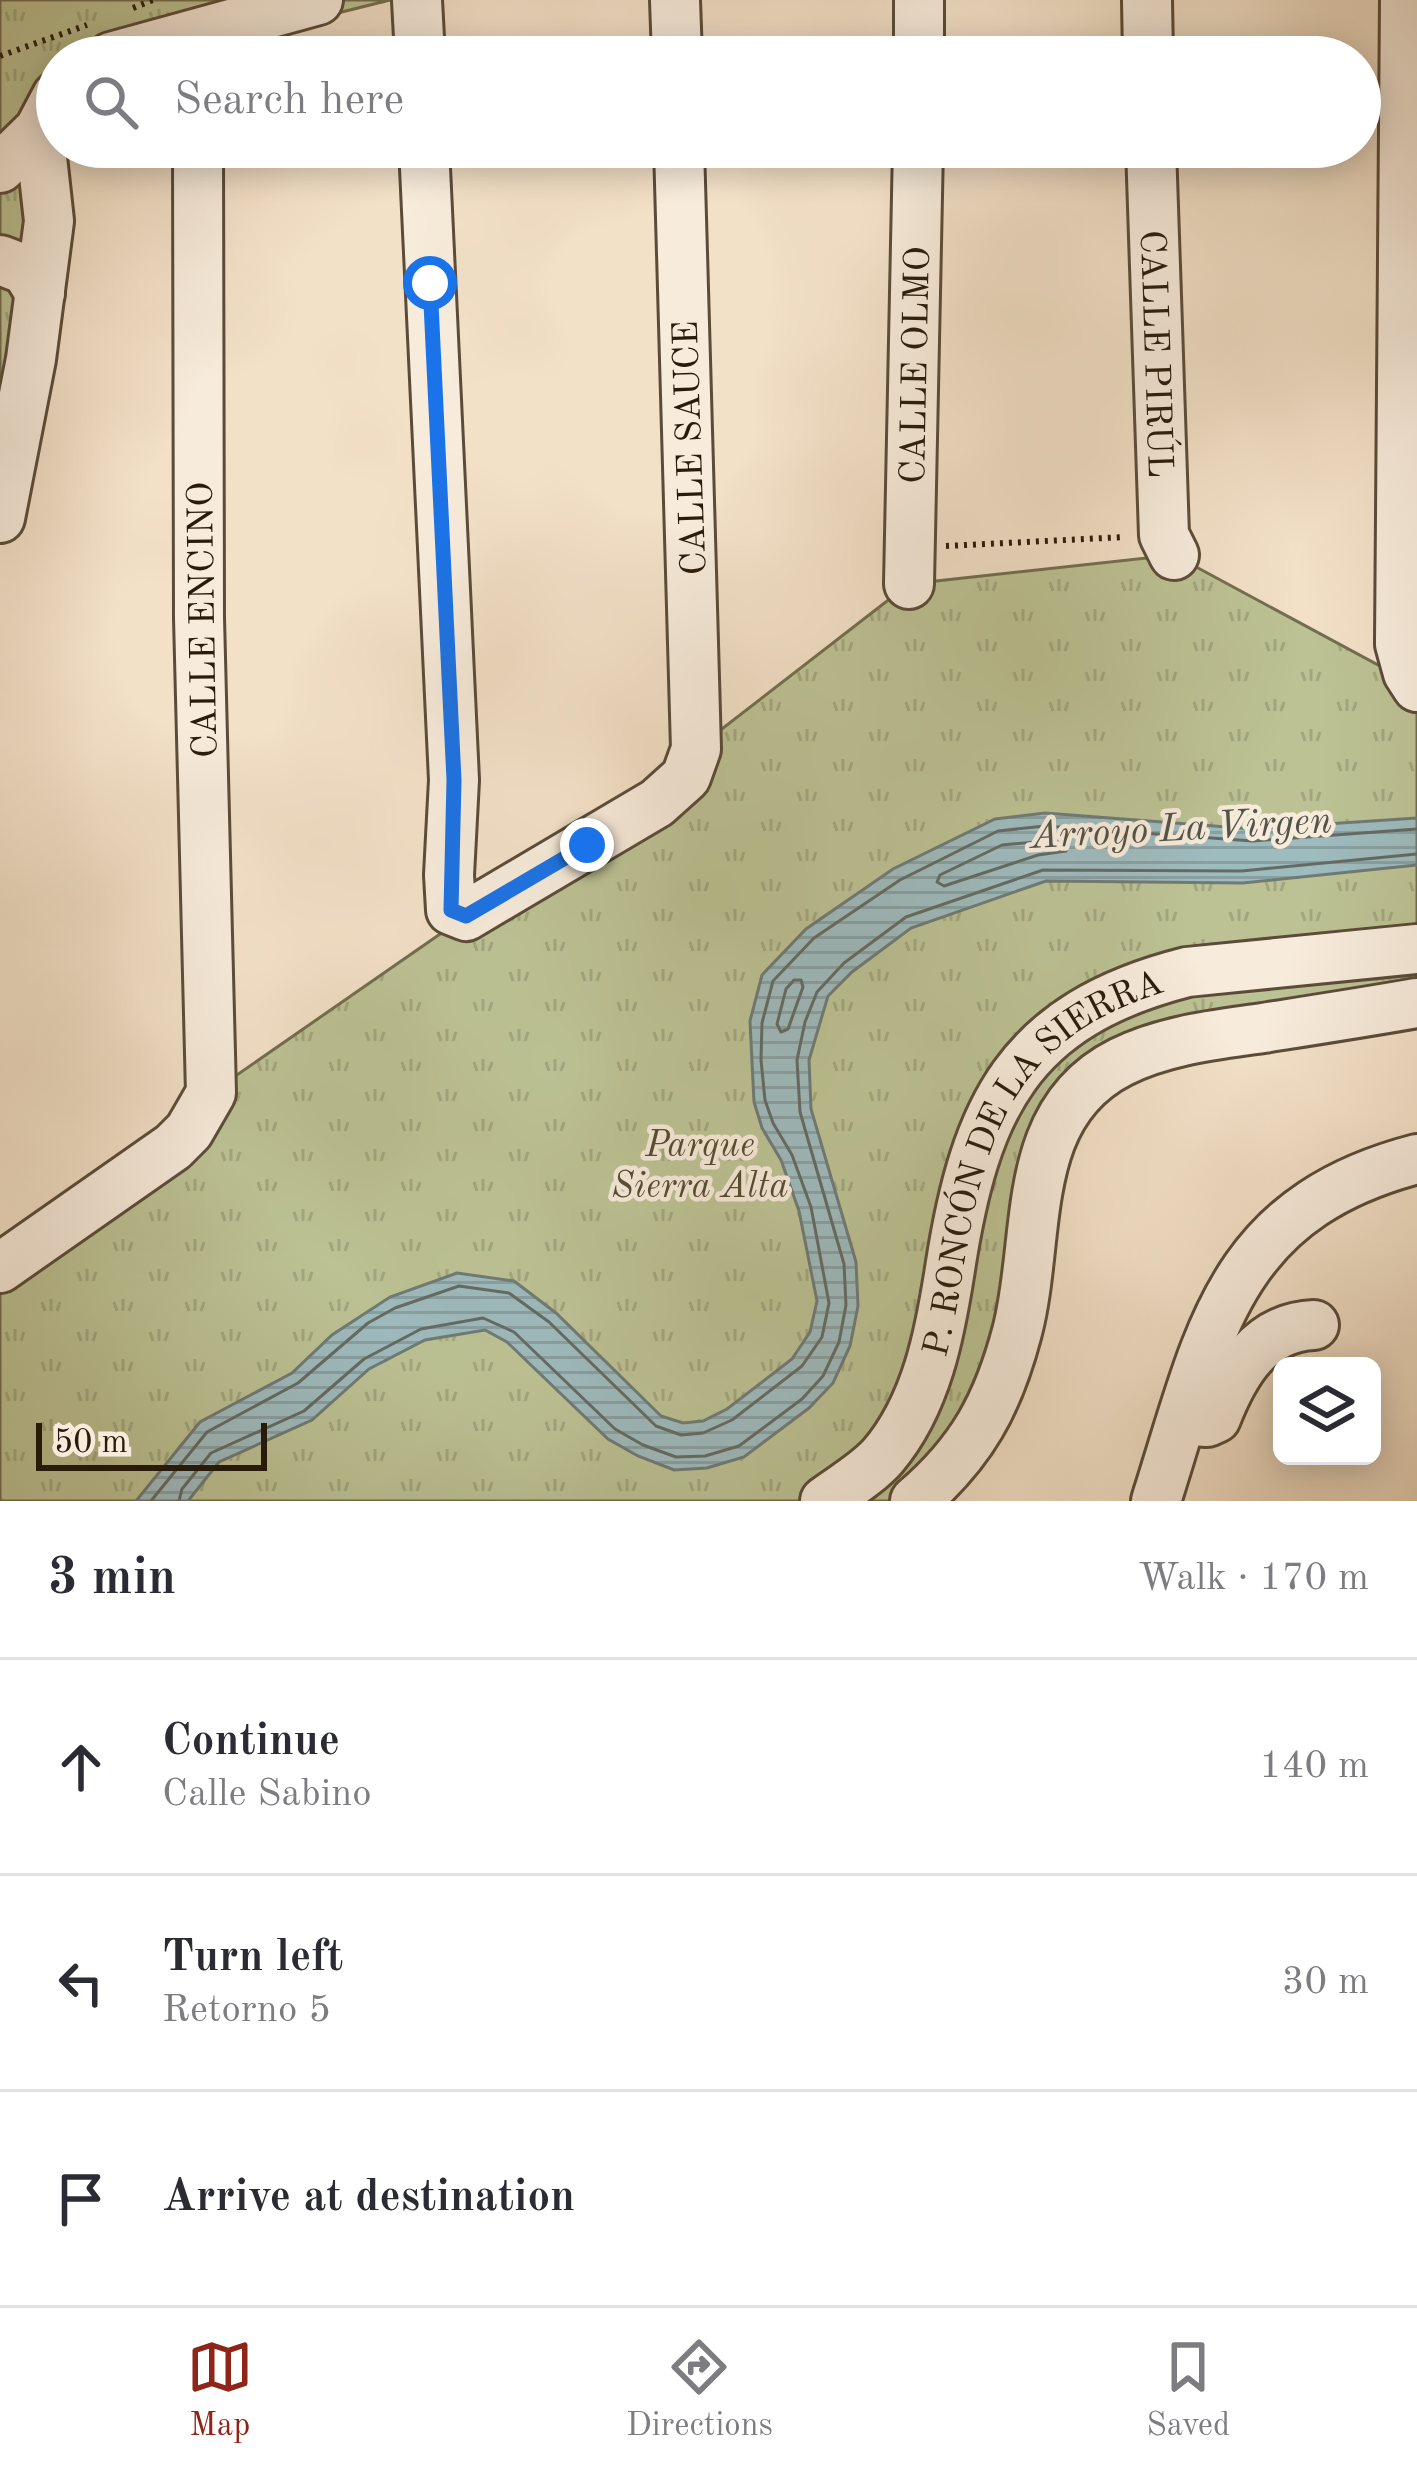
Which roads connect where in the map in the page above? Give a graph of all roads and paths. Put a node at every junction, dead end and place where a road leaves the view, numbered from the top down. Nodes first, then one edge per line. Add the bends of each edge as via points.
1 (153, 0) edge
2 (417, 0) edge
3 (675, 0) edge
4 (920, 0) edge
5 (1147, 0) edge
6 (1406, 0) edge
7 (293, 3) edge
8 (131, 8) dead end
9 (195, 31) edge
10 (147, 36) edge
11 (419, 36) edge
12 (676, 36) edge
13 (919, 36) edge
14 (1148, 36) edge
15 (36, 51) edge
16 (0, 56) edge
17 (36, 127) edge
18 (0, 168) edge
19 (49, 168) edge
20 (198, 168) edge
21 (425, 168) edge
22 (681, 168) edge
23 (917, 168) edge
24 (1152, 168) edge
25 (0, 260) edge
26 (40, 293) junction
27 (0, 518) edge
28 (1169, 545) joint
29 (911, 566) joint
30 (1408, 666) edge
31 (1417, 949) edge
32 (1417, 1003) edge
33 (1417, 1159) edge
34 (0, 1268) edge
35 (1314, 1324) dead end
36 (1182, 1420) junction
37 (825, 1501) edge
38 (915, 1501) edge
39 (1156, 1501) edge

1 - 8 path
2 - 11 street
3 - 12 street
4 - 13 street
5 - 14 street
6 - 30 street
7 - 9 street
9 - 10 street
15 - 16 path
17 - 18 street
19 - 26 street
20 - 34 street, CALLE ENCINO via 211,1093 172,1148
21 - 22 street, CALLE SAUCE via 454,780 449,875 451,910 466,916 657,803 686,777 696,749
23 - 29 street, CALLE OLMO
24 - 28 street, CALLE PIRÚL
25 - 26 street via 26,271
26 - 27 street
28 - 29 path
31 - 37 street, P. RONCÓN DE LA SIERRA via 1155,980 1097,1005 1025,1060 990,1114 964,1182 938,1348 923,1384 883,1456
32 - 38 street, P. RONCÓN DE LA SIERRA via 1189,1039 1121,1061 1080,1092 1061,1117 1039,1178 1018,1327 990,1409 945,1475
33 - 36 street via 1349,1183 1270,1236 1219,1315
35 - 36 street via 1276,1333 1249,1354 1216,1418
36 - 39 street

